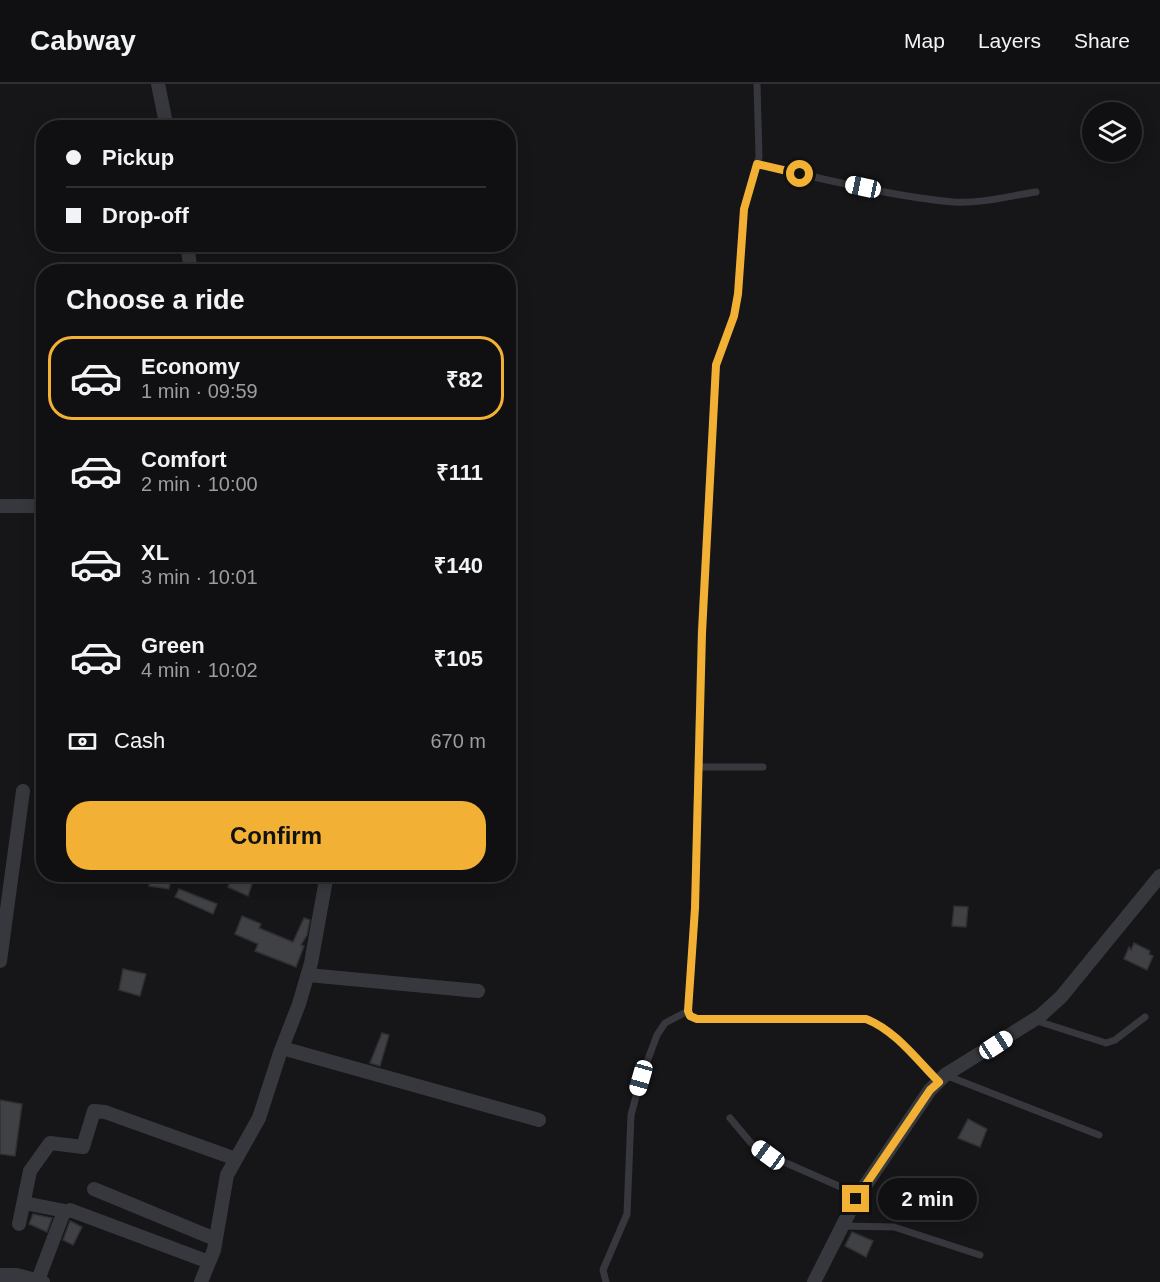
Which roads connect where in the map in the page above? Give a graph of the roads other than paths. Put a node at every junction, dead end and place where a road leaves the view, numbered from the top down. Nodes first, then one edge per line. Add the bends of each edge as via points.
1 (158, 84) edge
2 (757, 84) edge
3 (165, 120) edge
4 (757, 164) junction
5 (1036, 192) dead end
6 (0, 506) edge
7 (36, 506) edge
8 (698, 767) junction
9 (763, 767) dead end
10 (23, 791) dead end
11 (1160, 876) edge
12 (325, 882) edge
13 (0, 961) edge
14 (308, 975) junction
15 (478, 991) dead end
16 (688, 1011) junction
17 (1145, 1017) dead end
18 (1034, 1020) junction
19 (282, 1048) junction
20 (942, 1078) junction
21 (730, 1118) dead end
22 (539, 1120) dead end
23 (1099, 1135) dead end
24 (236, 1158) junction
25 (94, 1189) dead end
26 (859, 1195) junction
27 (24, 1203) junction
28 (65, 1211) junction
29 (20, 1224) dead end
30 (842, 1226) junction
31 (215, 1239) junction
32 (980, 1255) dead end
33 (209, 1262) junction
34 (0, 1275) edge
35 (41, 1281) edge
36 (201, 1282) edge
37 (606, 1282) edge
38 (814, 1282) edge

1 - 3 street
2 - 4 lane
4 - 5 lane via 953,202
4 - 8 lane via 744,209 734,316 716,365
6 - 7 street
8 - 9 lane
8 - 16 lane
10 - 13 street
11 - 18 street via 1077,979
12 - 14 street
14 - 15 street
14 - 19 street
16 - 20 lane via 697,1019 866,1019 879,1024
16 - 37 lane via 665,1023 641,1078 631,1115 627,1214 603,1270
17 - 18 lane via 1115,1041 1106,1043
18 - 20 street
19 - 22 street
19 - 24 street via 259,1118
20 - 23 lane
20 - 26 street
21 - 26 lane via 751,1143 768,1155
24 - 27 street via 94,1111 83,1147 47,1145 30,1171
24 - 31 street via 227,1175
25 - 31 street
26 - 30 street
27 - 28 street
27 - 29 street
28 - 33 street via 75,1210
28 - 35 street
30 - 32 lane via 894,1227
30 - 38 street
31 - 33 street
33 - 36 street
34 - 35 street

